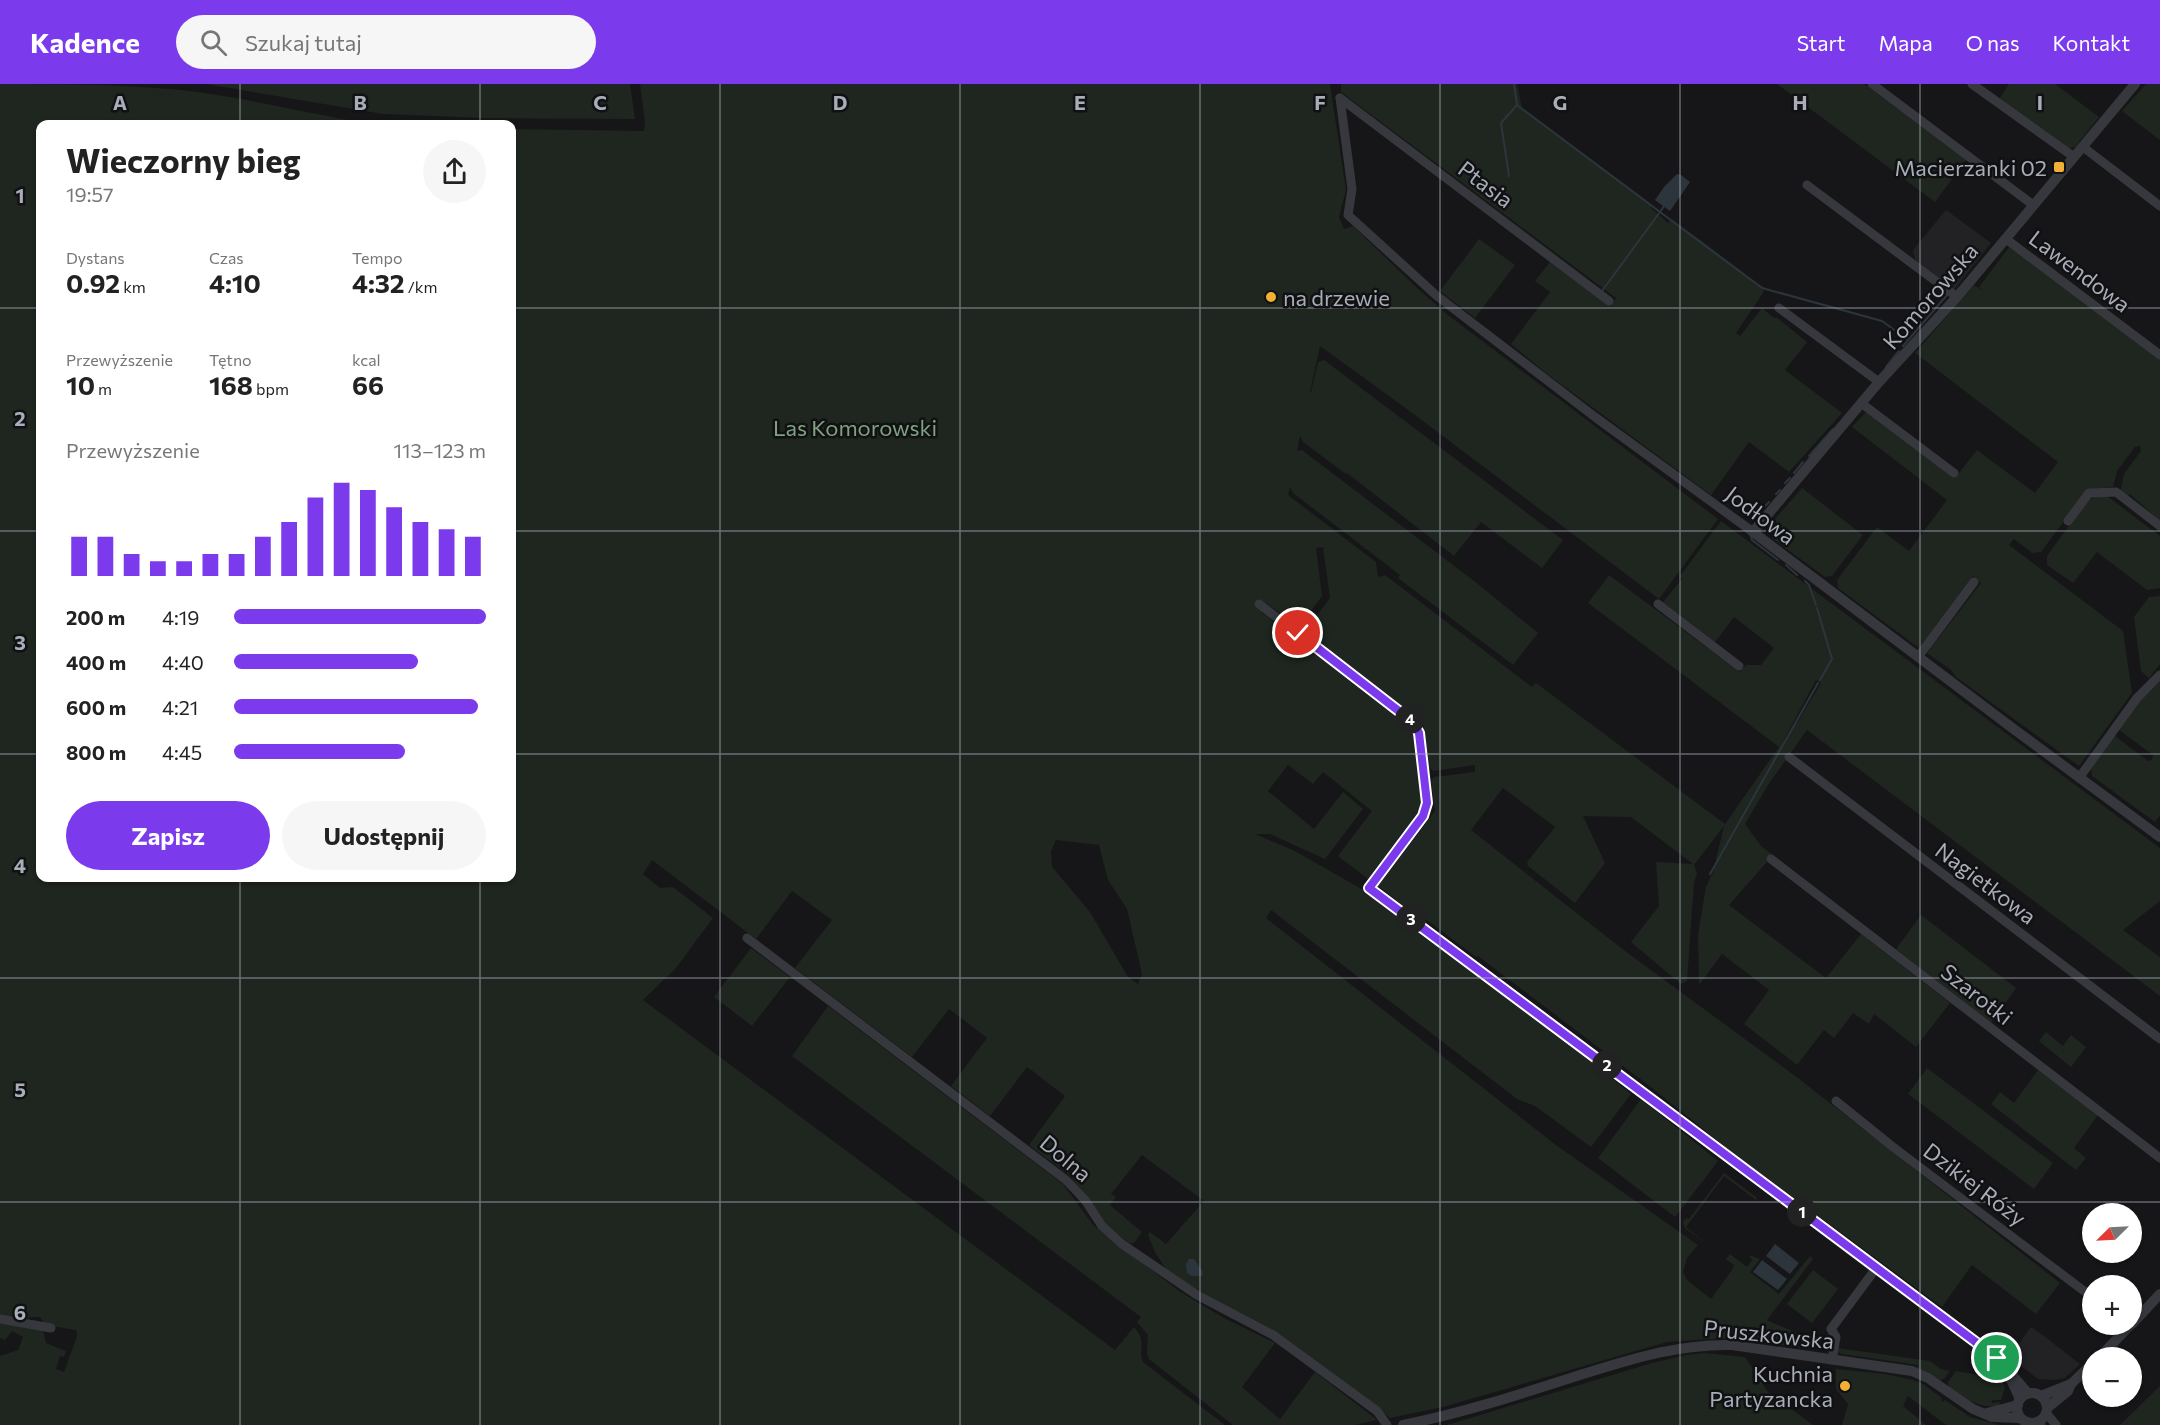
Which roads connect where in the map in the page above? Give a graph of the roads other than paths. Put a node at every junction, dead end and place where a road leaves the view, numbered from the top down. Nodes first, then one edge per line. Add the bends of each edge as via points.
1 (1872, 84) edge
2 (1972, 84) edge
3 (2135, 84) edge
4 (2083, 147) junction
5 (2074, 157) junction
6 (1807, 185) dead end
7 (2033, 205) junction
8 (2160, 206) edge
9 (1348, 215) joint
10 (2006, 238) junction
11 (1957, 297) junction
12 (1609, 301) dead end
13 (1779, 308) dead end
14 (2160, 355) edge
15 (1879, 382) junction
16 (1861, 403) junction
17 (1954, 473) dead end
18 (2068, 521) dead end
19 (2160, 526) edge
20 (1753, 532) junction
21 (1974, 582) dead end
22 (1258, 604) dead end
23 (1658, 604) dead end
24 (1918, 657) junction
25 (1740, 666) dead end
26 (2160, 675) edge
27 (1789, 757) dead end
28 (2079, 778) junction
29 (2160, 837) edge
30 (1771, 859) dead end
31 (747, 938) dead end
32 (2160, 1039) edge
33 (1836, 1101) dead end
34 (2160, 1158) edge
35 (1878, 1267) junction
36 (2082, 1289) edge
37 (2160, 1294) edge
38 (2142, 1311) edge
39 (0, 1319) edge
40 (51, 1329) dead end
41 (2119, 1335) edge
42 (2109, 1347) edge
43 (1832, 1360) junction
44 (2007, 1372) junction
45 (2082, 1374) edge
46 (2071, 1384) junction
47 (2029, 1394) junction
48 (2041, 1396) junction
49 (2019, 1402) junction
50 (2047, 1411) junction
51 (1987, 1413) junction
52 (2030, 1423) edge
53 (1387, 1425) edge
54 (1403, 1425) edge
55 (2056, 1425) edge

1 - 7 street
2 - 5 street
3 - 4 street, Komorowska
4 - 5 street, Komorowska
4 - 8 street
5 - 7 street, Komorowska
6 - 11 street
7 - 10 street, Komorowska
9 - 12 street, Ptasia via 1352,189 1340,98
9 - 20 street, Jodłowa via 1437,296
10 - 11 street, Komorowska
10 - 14 street, Lawendowa
11 - 15 street, Komorowska
13 - 15 street
15 - 16 street, Komorowska
16 - 17 street
16 - 20 street, Komorowska
18 - 19 street via 2089,493 2116,492
20 - 24 street, Jodłowa
21 - 24 street
22 - 35 street via 1416,725 1426,809 1369,888
23 - 25 street
24 - 28 street, Jodłowa
26 - 28 street via 2137,698
27 - 32 street, Nagietkowa
28 - 29 street, Jodłowa
30 - 34 street, Szarotki
31 - 53 street, Dolna via 1066,1180 1102,1226 1122,1244 1197,1295 1273,1335 1377,1411
33 - 36 street, Dzikiej Róży
35 - 43 street via 1831,1329 1836,1337
35 - 44 street via 1992,1353
37 - 38 street
39 - 40 street
41 - 42 street
43 - 51 street, Pruszkowska via 1915,1372 1969,1407
43 - 54 street, Pruszkowska via 1732,1345 1684,1347 1654,1352 1453,1414
44 - 47 street
44 - 49 street
45 - 46 street
46 - 48 street
46 - 50 street
47 - 48 street
47 - 49 street
48 - 50 street
49 - 51 street
49 - 52 street
50 - 52 street via 2043,1419
50 - 55 street
51 - 52 street, Pruszkowska

